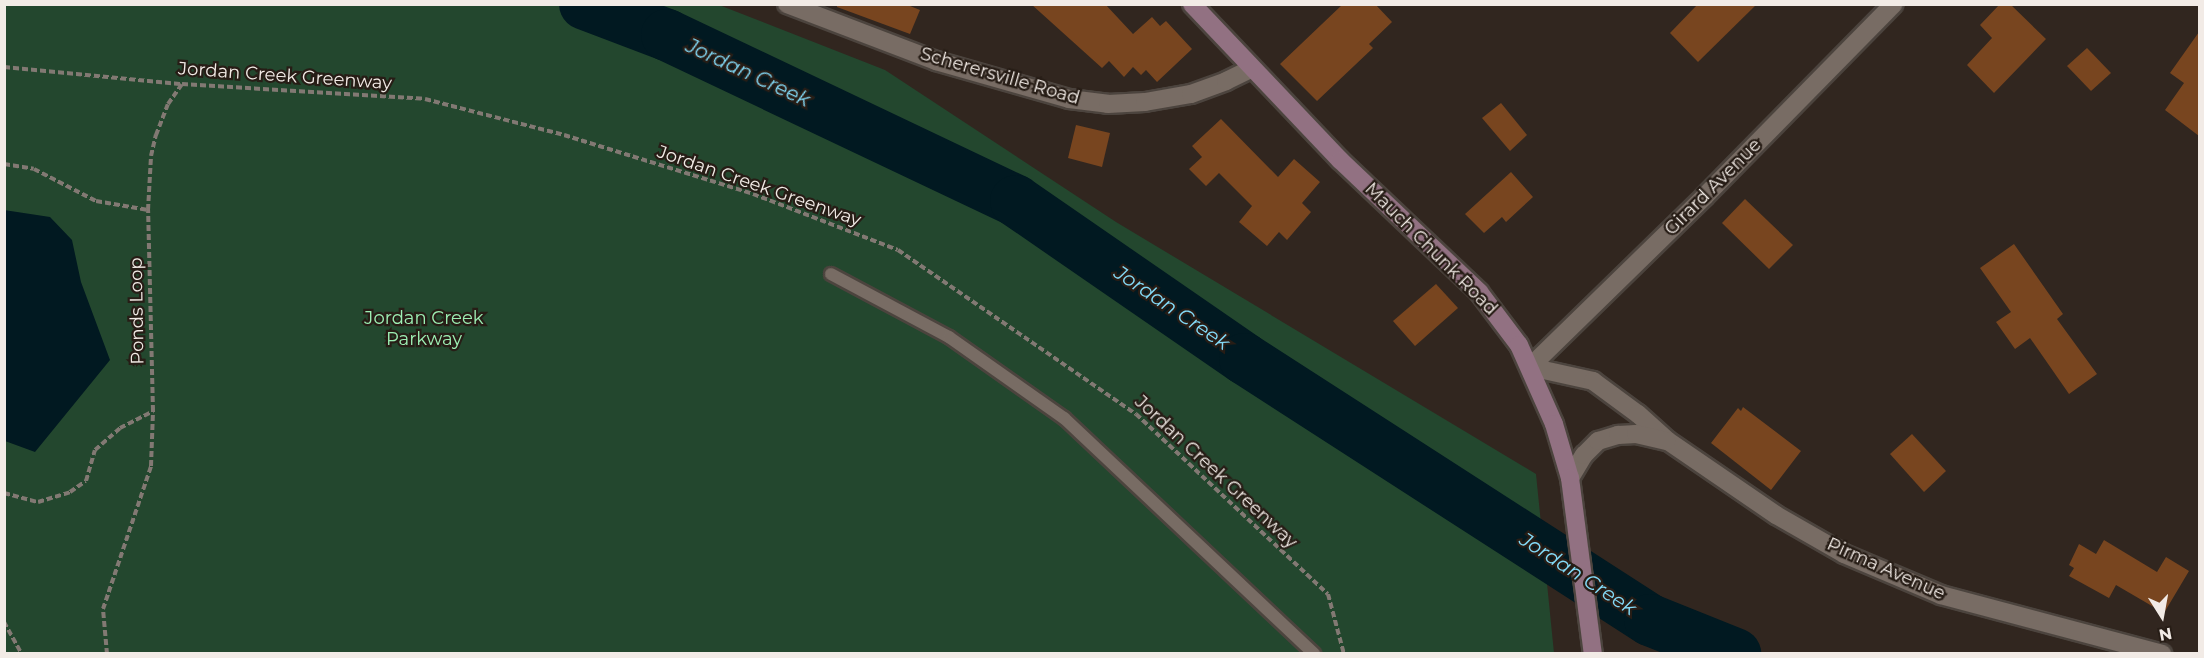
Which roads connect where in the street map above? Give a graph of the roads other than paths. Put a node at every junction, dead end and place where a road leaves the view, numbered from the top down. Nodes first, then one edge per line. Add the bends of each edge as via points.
1 (787, 4) edge
2 (1192, 4) edge
3 (1894, 4) edge
4 (1251, 69) junction
5 (831, 273) dead end
6 (1530, 367) junction
7 (1668, 441) junction
8 (1570, 478) junction
9 (1314, 654) edge
10 (1593, 654) edge
11 (2162, 654) edge

1 - 4 street, Scherersville Road via 936,61 1069,99 1108,104 1145,102 1191,93
2 - 4 main road, Mauch Chunk Road
3 - 6 street, Girard Avenue
4 - 6 main road, Mauch Chunk Road via 1479,292 1508,327
5 - 9 lane via 949,336 1064,418
6 - 7 street, Pirma Avenue via 1593,381
6 - 8 main road, Mauch Chunk Road via 1554,424
7 - 8 street, Pirma Avenue via 1636,434 1598,441
7 - 11 street, Pirma Avenue via 1776,515 1844,554 1916,586
8 - 10 main road, Mauch Chunk Road

